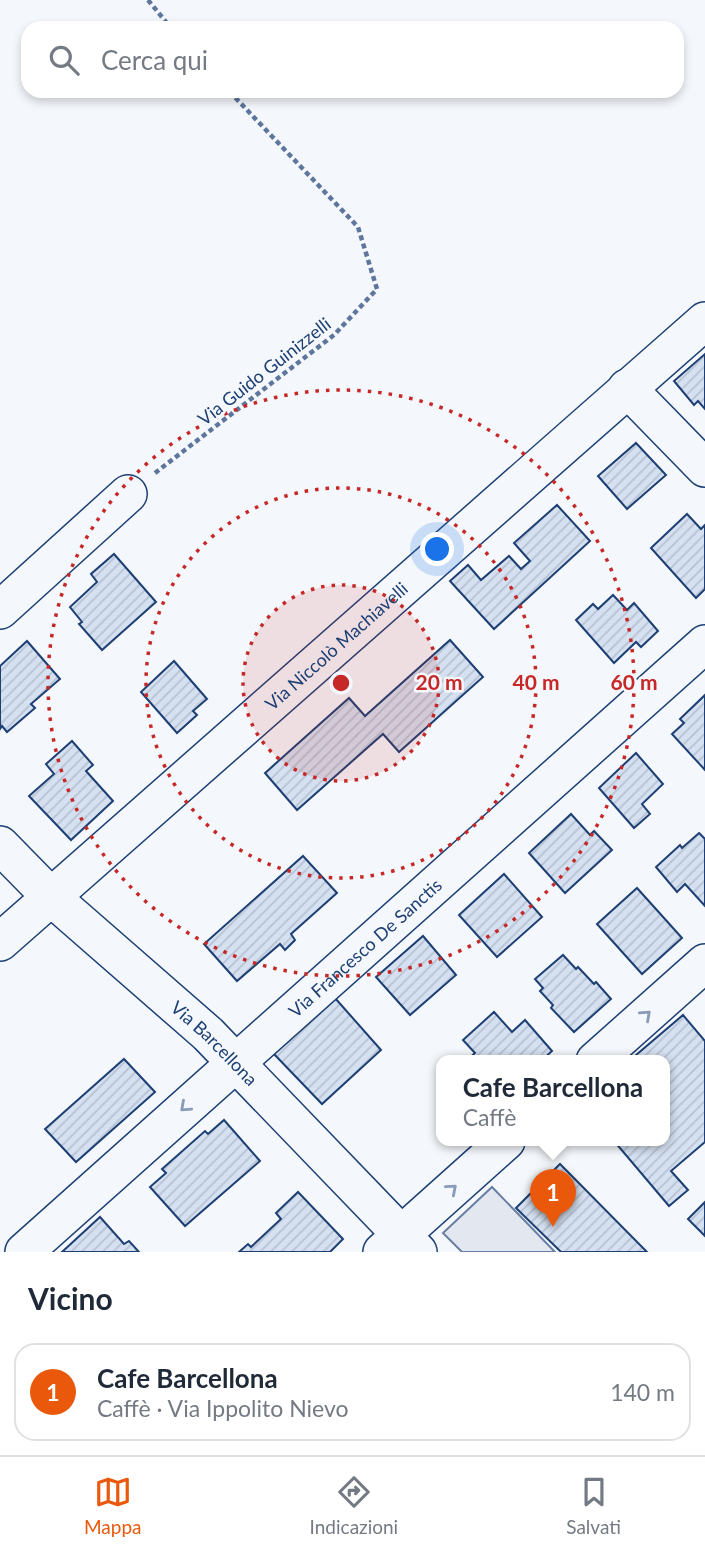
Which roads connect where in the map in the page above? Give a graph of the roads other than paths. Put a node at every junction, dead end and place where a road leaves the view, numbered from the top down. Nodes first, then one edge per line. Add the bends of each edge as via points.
1 (705, 321) edge
2 (627, 388) junction
3 (705, 468) edge
4 (128, 494) road end
5 (0, 610) edge
6 (705, 644) edge
7 (0, 845) edge
8 (51, 897) junction
9 (0, 942) edge
10 (705, 962) edge
11 (602, 1055) edge
12 (236, 1061) junction
13 (501, 1146) edge
14 (400, 1246) edge
15 (24, 1252) edge

1 - 2 street, Via Niccolò Machiavelli
2 - 3 street
2 - 8 street, Via Niccolò Machiavelli
4 - 5 street
6 - 12 street, Via Francesco De Sanctis
7 - 8 street, Via Barcellona
8 - 9 street, Via Niccolò Machiavelli
8 - 12 street, Via Barcellona
11 -> 10 street
12 - 14 street, Via Barcellona
12 -> 15 street, Via Francesco De Sanctis
14 -> 13 street

